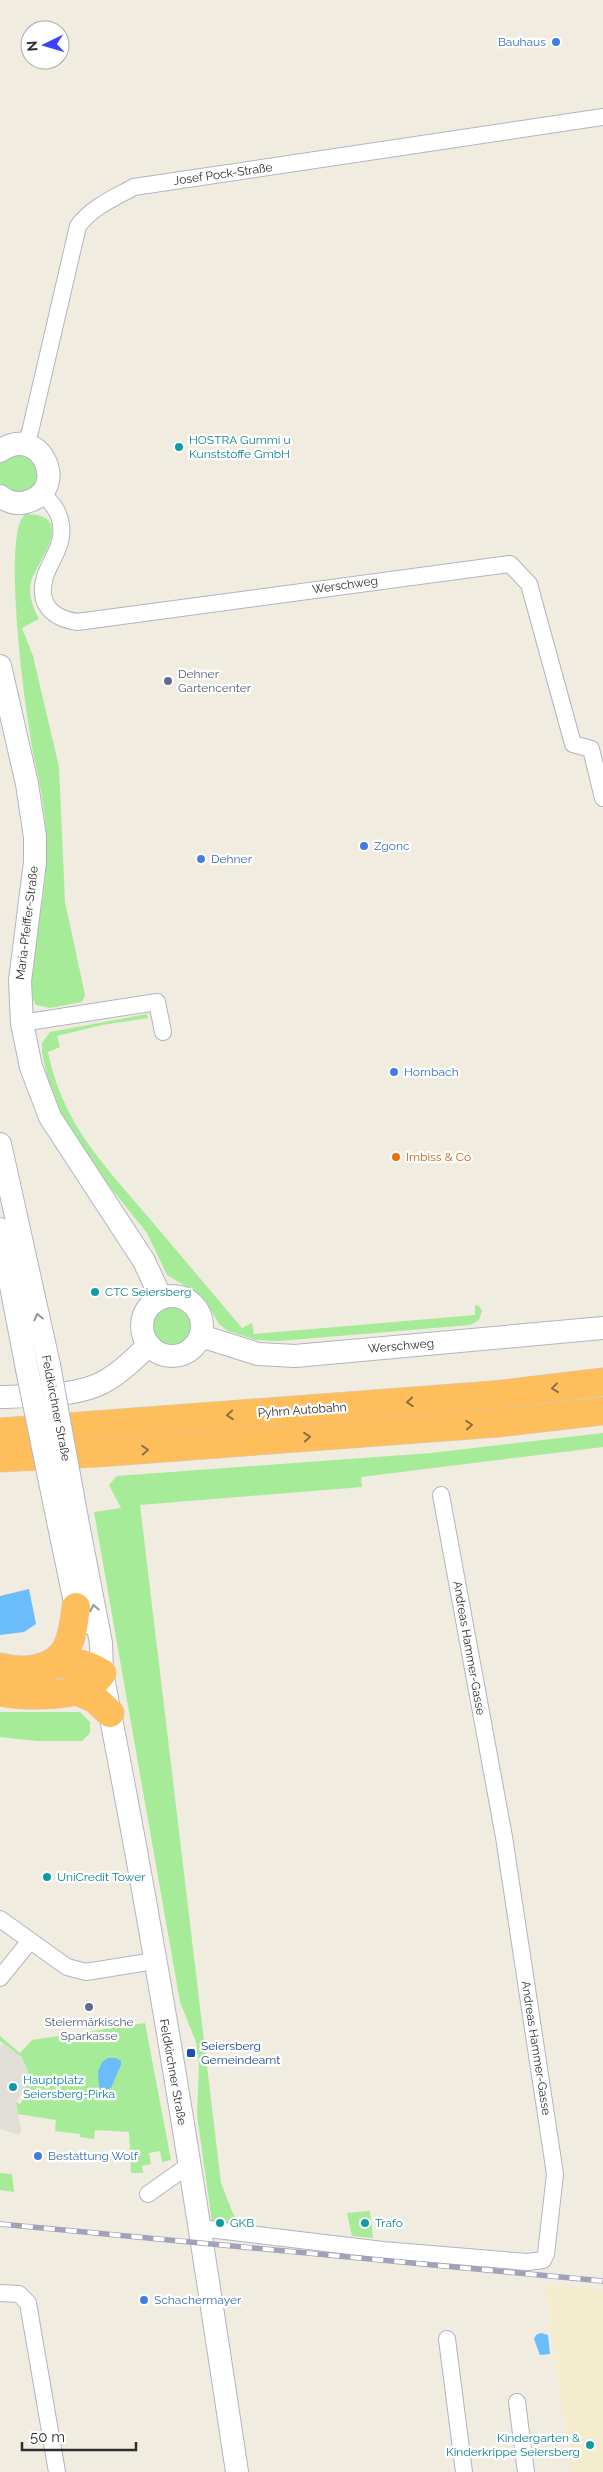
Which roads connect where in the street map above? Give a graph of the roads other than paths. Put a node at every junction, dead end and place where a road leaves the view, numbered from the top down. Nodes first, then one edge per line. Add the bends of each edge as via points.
1 (603, 117) edge
2 (24, 444) junction
3 (0, 451) edge
4 (42, 493) junction
5 (1, 502) edge
6 (0, 666) edge
7 (603, 798) edge
8 (22, 1023) junction
9 (163, 1032) dead end
10 (0, 1144) edge
11 (0, 1229) edge
12 (161, 1298) junction
13 (603, 1328) edge
14 (201, 1336) junction
15 (149, 1345) junction
16 (603, 1382) edge
17 (0, 1397) edge
18 (603, 1411) edge
19 (0, 1432) edge
20 (97, 1453) junction
21 (0, 1458) edge
22 (0, 1478) edge
23 (441, 1495) dead end
24 (67, 1520) junction
25 (76, 1607) junction
26 (0, 1667) edge
27 (45, 1667) junction
28 (102, 1673) junction
29 (74, 1690) junction
30 (0, 1692) edge
31 (110, 1713) junction
32 (0, 1919) edge
33 (30, 1941) junction
34 (154, 1961) junction
35 (0, 1978) edge
36 (189, 2165) junction
37 (148, 2194) dead end
38 (200, 2228) junction
39 (0, 2293) edge
40 (447, 2339) dead end
41 (517, 2402) dead end
42 (57, 2472) edge
43 (237, 2472) edge
44 (464, 2472) edge
45 (526, 2472) edge

1 - 2 street, Josef Pock-Straße via 134,187 102,204 87,214 78,226 30,432
2 - 3 main road via 14,444
2 - 4 main road via 36,449 46,462 48,480
4 - 5 main road via 23,503
4 - 7 street, Werschweg via 51,502 61,524 60,547 44,585 47,606 54,616 62,620 77,622 510,564 529,584 573,744 591,749
6 - 8 main road, Maria-Pfeiffer-Straße via 27,784 35,837 32,890 20,966
8 - 9 street via 157,1002
8 - 12 main road, Maria-Pfeiffer-Straße via 34,1080 50,1117 127,1233
24 -> 10 main road, Feldkirchner Straße, bridge via 48,1365
11 - 24 main road, Feldkirchner Straße, bridge via 26,1369
12 - 14 main road via 178,1297 193,1304 202,1319
12 - 15 main road via 151,1305 144,1319 143,1330
13 - 14 main road, Werschweg via 295,1356 258,1354
14 - 15 main road via 193,1348 176,1356 161,1354
15 - 17 main road via 120,1371 98,1385 79,1390
16 -> 19 highway, Pyhrn Autobahn via 493,1395
20 -> 18 highway via 498,1423
20 - 21 highway
20 - 22 highway via 72,1467
23 - 38 street, Andreas Hammer-Gasse via 504,1837 555,2174 546,2254 543,2260 527,2262 384,2250
24 - 25 main road, Feldkirchner Straße
28 -> 24 main road, Feldkirchner Straße via 101,1642
25 - 27 highway via 72,1634 65,1650
25 - 28 main road, Feldkirchner Straße via 91,1653
26 - 27 highway via 24,1671
27 - 28 highway via 81,1662
28 - 29 highway via 91,1684
28 - 31 main road, Feldkirchner Straße
29 - 30 highway via 43,1694
29 - 31 highway via 95,1699
31 - 34 main road, Feldkirchner Straße
32 - 33 street
33 - 34 street via 67,1967 86,1972
33 - 35 street
34 - 36 main road, Feldkirchner Straße
36 - 37 street
36 - 38 main road, Feldkirchner Straße
38 - 43 main road, Feldkirchner Straße
39 - 42 street via 19,2294 28,2303
40 - 44 street
41 - 45 street

